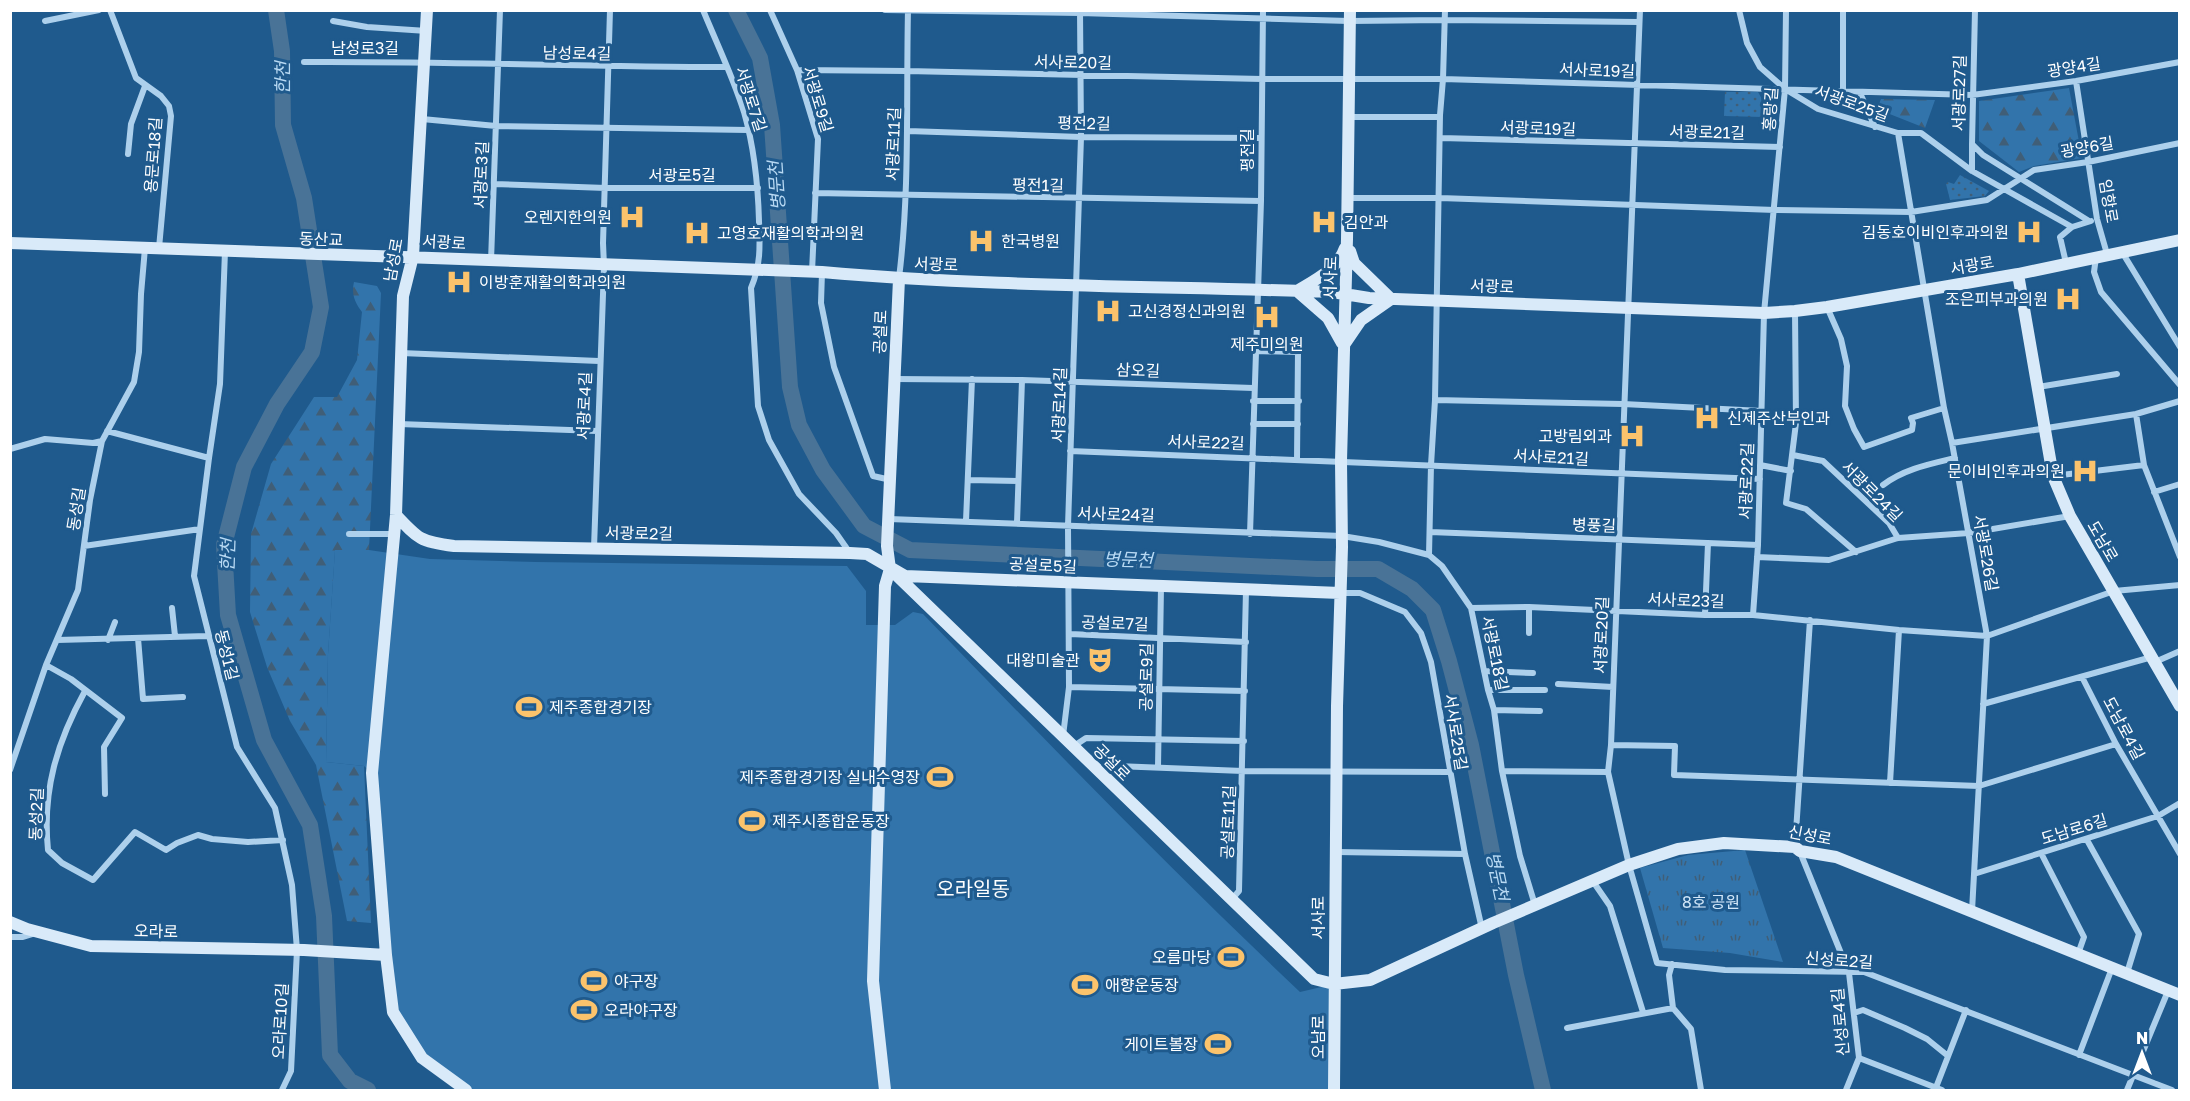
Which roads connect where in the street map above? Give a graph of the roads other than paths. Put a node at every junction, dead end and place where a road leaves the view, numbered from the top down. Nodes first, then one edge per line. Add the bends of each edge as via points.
1 (99, 10) edge
2 (110, 10) edge
3 (428, 10) edge
4 (500, 10) edge
5 (610, 10) edge
6 (703, 10) edge
7 (770, 10) edge
8 (885, 10) edge
9 (1444, 10) edge
10 (1640, 10) edge
11 (1739, 10) edge
12 (1786, 10) edge
13 (1843, 10) edge
14 (1975, 10) edge
15 (908, 11) edge
16 (1080, 12) edge
17 (1263, 14) edge
18 (1349, 16) edge
19 (1444, 20) junction
20 (45, 21) dead end
21 (333, 21) dead end
22 (1639, 22) junction
23 (427, 32) junction
24 (426, 61) junction
25 (304, 62) dead end
26 (2180, 62) edge
27 (498, 64) junction
28 (607, 67) junction
29 (728, 68) junction
30 (797, 70) junction
31 (907, 71) junction
32 (1080, 75) junction
33 (1262, 79) junction
34 (1443, 79) junction
35 (1349, 80) junction
36 (2076, 81) junction
37 (1636, 85) junction
38 (145, 86) junction
39 (1785, 89) junction
40 (1844, 92) junction
41 (1860, 93) junction
42 (1972, 95) junction
43 (1349, 117) junction
44 (1440, 117) junction
45 (422, 119) junction
46 (496, 126) junction
47 (1875, 126) junction
48 (607, 129) junction
49 (748, 130) junction
50 (908, 131) junction
51 (1898, 133) junction
52 (1081, 137) junction
53 (1261, 138) junction
54 (1441, 138) junction
55 (2180, 143) edge
56 (1634, 144) junction
57 (1972, 144) junction
58 (1780, 147) junction
59 (128, 154) dead end
60 (2088, 162) junction
61 (1972, 171) junction
62 (2021, 178) junction
63 (494, 184) junction
64 (606, 188) junction
65 (758, 188) junction
66 (2004, 189) junction
67 (815, 193) junction
68 (905, 194) junction
69 (1347, 198) junction
70 (1440, 198) junction
71 (1079, 199) junction
72 (1261, 201) junction
73 (1631, 205) junction
74 (1774, 210) junction
75 (1911, 212) junction
76 (2097, 219) junction
77 (2089, 221) junction
78 (2072, 227) junction
79 (1347, 239) junction
80 (2180, 240) edge
81 (10, 243) edge
82 (145, 248) junction
83 (159, 249) junction
84 (225, 251) junction
85 (2122, 251) junction
86 (2101, 255) junction
87 (355, 256) joint
88 (413, 256) junction
89 (491, 261) junction
90 (2066, 263) junction
91 (604, 266) junction
92 (758, 271) junction
93 (811, 272) junction
94 (2018, 274) junction
95 (899, 279) junction
96 (1075, 285) junction
97 (1258, 289) junction
98 (1924, 290) junction
99 (1298, 291) junction
100 (1346, 293) junction
101 (1391, 299) junction
102 (1437, 300) junction
103 (1628, 306) junction
104 (1827, 306) junction
105 (1795, 311) junction
106 (1764, 313) junction
107 (1344, 346) junction
108 (2180, 346) edge
109 (1254, 351) junction
110 (401, 353) junction
111 (599, 361) junction
112 (2117, 374) dead end
113 (895, 379) junction
114 (972, 379) junction
115 (1022, 380) junction
116 (1074, 381) junction
117 (2180, 385) edge
118 (2038, 387) junction
119 (1253, 388) junction
120 (1435, 400) junction
121 (1253, 401) junction
122 (1299, 401) junction
123 (2180, 401) edge
124 (1623, 404) junction
125 (1944, 408) junction
126 (1762, 411) junction
127 (2136, 414) junction
128 (398, 424) junction
129 (1253, 424) junction
130 (1299, 424) junction
131 (2045, 428) junction
132 (107, 431) junction
133 (597, 431) junction
134 (102, 441) junction
135 (1952, 444) junction
136 (10, 449) edge
137 (1070, 451) junction
138 (1793, 455) junction
139 (209, 458) junction
140 (1251, 458) junction
141 (1955, 458) junction
142 (1298, 460) junction
143 (1341, 461) junction
144 (1431, 465) junction
145 (1760, 465) junction
146 (2144, 465) junction
147 (1791, 471) junction
148 (1622, 474) junction
149 (2053, 476) junction
150 (1760, 479) junction
151 (968, 480) junction
152 (1018, 481) junction
153 (2180, 484) edge
154 (1883, 485) dead end
155 (891, 487) junction
156 (2154, 492) junction
157 (396, 515) junction
158 (2070, 516) junction
159 (889, 519) junction
160 (966, 521) junction
161 (1017, 524) junction
162 (200, 529) junction
163 (1068, 529) junction
164 (1430, 532) junction
165 (1969, 532) junction
166 (349, 534) dead end
167 (394, 534) junction
168 (1250, 534) junction
169 (1898, 538) junction
170 (1618, 540) junction
171 (1342, 542) junction
172 (1708, 543) junction
173 (1758, 545) junction
174 (84, 546) junction
175 (594, 548) junction
176 (1856, 552) junction
177 (850, 553) junction
178 (1429, 555) junction
179 (1757, 557) junction
180 (2180, 557) edge
181 (890, 569) junction
182 (1069, 579) junction
183 (2180, 585) edge
184 (1161, 587) junction
185 (1246, 589) junction
186 (1340, 589) junction
187 (2114, 591) junction
188 (1530, 607) junction
189 (172, 608) dead end
190 (1471, 608) junction
191 (1615, 611) junction
192 (1705, 615) junction
193 (1753, 615) junction
194 (1810, 620) junction
195 (115, 622) dead end
196 (1899, 630) junction
197 (1530, 633) dead end
198 (1070, 634) junction
199 (175, 636) junction
200 (208, 636) junction
201 (1987, 636) junction
202 (138, 638) junction
203 (1160, 638) junction
204 (57, 639) junction
205 (108, 640) junction
206 (1246, 642) junction
207 (2180, 651) edge
208 (2153, 660) junction
209 (46, 665) junction
210 (1484, 671) junction
211 (1533, 673) dead end
212 (2082, 677) junction
213 (1558, 684) dead end
214 (1069, 687) junction
215 (1613, 687) junction
216 (1159, 688) junction
217 (1488, 690) junction
218 (1545, 690) dead end
219 (85, 691) junction
220 (1245, 691) junction
221 (183, 697) dead end
222 (1983, 704) junction
223 (2180, 706) edge
224 (1494, 710) junction
225 (1540, 711) dead end
226 (1063, 737) junction
227 (1158, 739) junction
228 (1244, 741) junction
229 (2116, 744) junction
230 (1611, 745) junction
231 (1074, 747) junction
232 (1158, 767) junction
233 (10, 770) edge
234 (1243, 771) junction
235 (1502, 771) junction
236 (1336, 772) junction
237 (1449, 772) junction
238 (1608, 772) junction
239 (1103, 777) junction
240 (1801, 780) junction
241 (1890, 783) junction
242 (1978, 786) junction
243 (105, 794) dead end
244 (2180, 803) edge
245 (2158, 816) junction
246 (283, 840) junction
247 (2087, 840) junction
248 (1798, 849) junction
249 (1335, 852) junction
250 (1465, 854) junction
251 (2041, 854) junction
252 (2180, 854) edge
253 (1629, 865) junction
254 (1974, 874) junction
255 (1592, 880) junction
256 (1231, 900) junction
257 (1532, 906) junction
258 (1972, 911) junction
259 (10, 922) edge
260 (1488, 926) junction
261 (39, 932) junction
262 (10, 937) edge
263 (300, 950) junction
264 (2078, 954) junction
265 (386, 955) junction
266 (1672, 964) junction
267 (2112, 968) junction
268 (1849, 973) junction
269 (2126, 974) junction
270 (1334, 984) junction
271 (2174, 993) edge
272 (1673, 1008) junction
273 (1966, 1010) junction
274 (1643, 1012) junction
275 (1854, 1012) junction
276 (1567, 1028) dead end
277 (2079, 1055) junction
278 (1948, 1056) junction
279 (1859, 1058) junction
280 (2132, 1075) junction
281 (282, 1090) edge
282 (466, 1090) edge
283 (885, 1090) edge
284 (1334, 1090) edge
285 (1701, 1090) edge
286 (1846, 1090) edge
287 (1938, 1090) edge
288 (2127, 1090) edge
289 (2172, 1090) edge

1 - 20 street
2 - 38 street, 용문로18길 via 136,78
3 - 23 street, 남성로
4 - 27 street, 서광로3길
5 - 28 street
6 - 29 street, 서광로7길
7 - 30 street, 서광로9길
8 - 15 street
9 - 19 street
10 - 22 street
11 - 39 street, 서광로25길 via 1747,44 1760,66
12 - 39 street, 홍랑길
13 - 40 street
14 - 42 street, 서광로27길
15 - 16 street
15 - 31 street, 서광로11길
16 - 17 street
16 - 32 street, 서광로14길
17 - 18 street
17 - 33 street, 평전길
18 - 19 street
18 - 35 street, 서사로
19 - 22 street
19 - 34 street
21 - 23 street
22 - 37 street
23 - 24 street, 남성로
24 - 25 street, 남성로3길
24 - 27 street, 남성로4길
24 - 45 street, 남성로
26 - 36 street, 광양4길
27 - 28 street, 남성로4길
27 - 46 street, 서광로3길
28 - 29 street, 남성로4길
28 - 48 street
29 - 49 street, 서광로7길
30 - 31 street, 서사로20길
30 - 67 street, 서광로9길 via 818,139
31 - 32 street, 서사로20길
31 - 50 street, 서광로11길
32 - 33 street, 서사로20길
32 - 52 street, 서광로14길
33 - 35 street, 서사로20길
33 - 53 street, 평전길
34 - 35 street, 서사로19길
34 - 37 street, 서사로19길
34 - 44 street
35 - 43 street, 서사로
36 - 42 street, 광양4길
36 - 60 street, 임항로
37 - 39 street, 서사로19길
37 - 56 street
38 - 59 street via 131,124
38 - 83 street, 용문로18길 via 161,96 171,116
39 - 40 street, 서사로19길
39 - 47 street, 서광로25길 via 1818,109
39 - 58 street, 홍랑길
40 - 41 street, 서사로19길
41 - 42 street, 서사로19길
41 - 47 street
42 - 57 street, 서광로27길
43 - 44 street
43 - 69 street, 서사로
44 - 54 street
45 - 46 street
45 - 88 street, 남성로
46 - 48 street, 서광로3길
46 - 63 street, 서광로3길
47 - 51 street, 서광로25길
48 - 49 street
48 - 64 street
49 - 65 street, 서광로7길
50 - 52 street, 평전2길
50 - 68 street, 서광로11길
51 - 61 street, 서광로25길 via 1921,133
51 - 75 street, 서광로25길
52 - 53 street, 평전2길
52 - 71 street, 서광로14길
53 - 72 street, 평전길
54 - 56 street, 서광로19길
54 - 70 street
55 - 60 street, 광양6길
56 - 58 street, 서광로21길
56 - 73 street
57 - 61 street
57 - 62 street, 서광로27길
58 - 74 street, 홍랑길
60 - 62 street, 광양6길 via 2034,170
60 - 76 street, 임항로
61 - 66 street, 서광로25길
62 - 66 street, 광양6길
62 - 77 street, 서광로27길
63 - 64 street, 서광로5길
63 - 89 street, 서광로3길
64 - 65 street, 서광로5길
64 - 91 street
65 - 92 street, 서광로7길
66 - 75 street, 광양6길 via 1987,200
66 - 78 street, 서광로25길
67 - 68 street, 평전1길
67 - 93 street, 서광로9길
68 - 71 street, 평전1길
68 - 95 street, 서광로11길
69 - 70 street
69 - 79 street, 서사로
70 - 73 street
70 - 102 street
71 - 72 street, 평전1길
71 - 96 street, 서광로14길
72 - 97 street, 평전길
73 - 74 street
73 - 103 street
74 - 75 street
74 - 106 street, 홍랑길
75 - 98 street, 서광로25길
76 - 77 street
76 - 86 street, 임항로
77 - 78 street
78 - 90 street via 2060,237
79 - 99 street via 1342,256
79 - 100 street, 서사로
79 - 101 street via 1354,263
80 - 85 street, 서광로
81 - 82 street
82 - 83 street
82 - 132 street, 동성길 via 134,382
83 - 84 street
84 - 87 street, 동산교
84 - 139 street, 동성1길 via 220,384
85 - 86 street, 서광로
85 - 108 street
86 - 90 street, 서광로
86 - 117 street, 임항로 via 2094,272 2102,292
87 - 88 street, 서광로
88 - 89 street, 서광로
88 - 110 street, 남성로 via 403,296
89 - 91 street, 서광로
90 - 94 street, 서광로
91 - 92 street, 서광로
91 - 111 street, 서광로4길
92 - 93 street, 서광로
92 - 177 street via 751,288 758,406 769,440 799,494
93 - 95 street, 서광로
93 - 155 street, 서광로9길 via 834,367 873,476
94 - 98 street, 서광로
94 - 118 street, 도남로
95 - 96 street, 서광로
95 - 113 street, 공설로
96 - 97 street, 서광로
96 - 116 street, 서광로14길
97 - 99 street, 서광로
97 - 109 street, 평전길
98 - 104 street, 서광로
98 - 125 street, 서광로26길
99 - 100 street, 서광로
99 - 107 street via 1328,318
100 - 101 street, 서광로
100 - 107 street, 서사로
101 - 102 street, 서광로
101 - 107 street via 1361,320
102 - 103 street, 서광로
102 - 120 street
103 - 106 street, 서광로
103 - 124 street, 서광로20길
104 - 105 street, 서광로
104 - 125 street via 1847,366 1845,406 1864,447 1912,430 1911,418
105 - 106 street, 서광로
105 - 138 street
106 - 126 street, 서광로22길
107 - 143 street, 서사로
109 - 119 street, 평전길
109 - 122 street via 1298,352
110 - 111 street
110 - 128 street, 남성로
111 - 133 street, 서광로4길
112 - 118 street
113 - 114 street, 삼오길
113 - 155 street, 공설로
114 - 115 street, 삼오길
114 - 151 street
115 - 116 street, 삼오길
115 - 152 street
116 - 119 street, 삼오길
116 - 137 street, 서광로14길
118 - 131 street, 도남로
119 - 121 street, 평전길
120 - 124 street
120 - 144 street
121 - 122 street
121 - 129 street, 평전길
122 - 130 street
123 - 127 street
124 - 126 street
124 - 148 street, 서광로20길
125 - 135 street, 서광로26길
126 - 145 street, 서광로22길
127 - 131 street
127 - 146 street
128 - 133 street
128 - 157 street, 남성로
129 - 130 street
129 - 140 street, 평전길
130 - 142 street
131 - 135 street
131 - 149 street, 도남로
132 - 134 street, 동성길
132 - 139 street
133 - 175 street, 서광로4길
134 - 136 street via 45,439
134 - 174 street, 동성길
135 - 141 street, 서광로26길
137 - 140 street, 서사로22길
137 - 163 street, 서광로14길
138 - 147 street
138 - 169 street, 서광로24길 via 1823,461 1889,523
139 - 162 street, 동성1길
140 - 142 street, 서사로22길
140 - 168 street, 평전길
141 - 154 street via 1916,467
141 - 165 street, 서광로26길
142 - 143 street, 서사로22길
143 - 144 street, 서사로21길
143 - 171 street, 서사로
144 - 148 street, 서사로21길
144 - 164 street
145 - 147 street
145 - 150 street, 서광로22길
146 - 149 street
146 - 156 street
147 - 176 street via 1786,503 1806,509
148 - 150 street, 서사로21길
148 - 170 street, 서광로20길
149 - 158 street, 도남로
150 - 173 street, 서광로22길
151 - 152 street
151 - 160 street
152 - 161 street
153 - 156 street
155 - 159 street, 공설로
156 - 180 street
157 - 167 street, 남성로
157 - 175 street, 서광로2길 via 428,543
158 - 165 street
158 - 187 street, 도남로
159 - 160 street, 서사로24길
159 - 181 street, 공설로
160 - 161 street, 서사로24길
161 - 163 street, 서사로24길
162 - 174 street
162 - 200 street, 동성1길 via 194,576
163 - 168 street, 서사로24길
163 - 182 street, 서광로14길
164 - 170 street, 병풍길
164 - 178 street
165 - 169 street
165 - 201 street, 서광로26길
166 - 167 street
167 - 265 street, 남성로 via 372,773
168 - 171 street, 서사로24길
169 - 176 street
170 - 172 street, 병풍길
170 - 191 street, 서광로20길
171 - 178 street via 1379,542
171 - 186 street, 서사로
172 - 173 street, 병풍길
172 - 192 street
173 - 179 street, 서광로22길
174 - 204 street, 동성길 via 78,590
175 - 177 street, 서광로2길
176 - 179 street via 1829,560
177 - 181 street, 서광로2길 via 867,554
178 - 190 street, 서광로18길 via 1442,566
179 - 193 street, 서광로22길
181 - 182 street, 공설로5길 via 905,576
181 - 226 street, 공설로
181 - 283 street via 885,586 873,960
182 - 184 street, 공설로5길
182 - 198 street, 공설로7길
183 - 187 street, 서사로23길
184 - 185 street, 공설로5길
184 - 203 street, 공설로9길
185 - 186 street, 공설로5길
185 - 206 street, 공설로11길
186 - 236 street, 서사로
186 - 237 street, 서사로25길 via 1405,612 1421,633 1431,662
187 - 201 street, 서사로23길
187 - 208 street, 도남로
188 - 190 street, 서사로23길
188 - 191 street, 서사로23길
188 - 197 street
189 - 199 street
190 - 210 street, 서광로18길
191 - 192 street, 서사로23길
191 - 215 street, 서광로20길
192 - 193 street, 서사로23길
193 - 194 street, 서사로23길
194 - 196 street, 서사로23길
194 - 240 street
195 - 205 street
196 - 201 street, 서사로23길
196 - 241 street
198 - 203 street, 공설로7길
198 - 214 street, 공설로7길
199 - 200 street
199 - 202 street
200 - 246 street, 동성1길 via 237,747 275,808
201 - 222 street, 서광로26길
202 - 205 street
202 - 221 street via 143,699
203 - 206 street
203 - 216 street, 공설로9길
204 - 205 street
204 - 209 street, 동성길
206 - 220 street, 공설로11길
207 - 208 street
208 - 212 street
208 - 223 street, 도남로
209 - 219 street
209 - 233 street, 동성길
210 - 211 street
210 - 217 street, 서광로18길
212 - 222 street
212 - 229 street, 도남로4길
213 - 215 street
214 - 216 street
214 - 226 street, 공설로7길
215 - 230 street, 서광로20길
216 - 220 street
216 - 227 street, 공설로9길
217 - 218 street
217 - 224 street, 서광로18길
219 - 243 street via 122,718 104,747
219 - 246 street, 동성2길 via 61,739 47,807 48,850 62,863 93,880 135,832 166,850 198,835 248,842
220 - 228 street, 공설로11길
222 - 242 street, 서광로26길
224 - 225 street
224 - 235 street, 서광로18길
226 - 231 street, 공설로
227 - 228 street
227 - 231 street via 1086,738
227 - 232 street, 공설로9길
228 - 234 street, 공설로11길
229 - 242 street
229 - 245 street, 도남로4길
230 - 238 street, 서광로20길
230 - 240 street via 1675,747 1674,775
231 - 239 street, 공설로
232 - 234 street
232 - 239 street via 1116,766
234 - 236 street
234 - 256 street, 공설로11길 via 1239,891
235 - 238 street
235 - 257 street, 서광로18길
236 - 237 street
236 - 249 street, 서사로
237 - 250 street, 서사로25길
238 - 253 street, 서광로20길
239 - 256 street, 공설로
240 - 241 street
240 - 248 street
241 - 242 street
242 - 254 street, 서광로26길
244 - 245 street, 도남로6길
245 - 247 street, 도남로6길
245 - 252 street, 도남로4길
246 - 263 street, 동성1길
247 - 251 street, 도남로6길
247 - 269 street via 2139,934
248 - 253 street, 신성로 via 1724,843 1678,849
248 - 258 street, 신성로 via 1836,857
248 - 268 street, 신성로4길
249 - 250 street
249 - 270 street, 서사로
250 - 260 street, 서사로25길
251 - 254 street, 도남로6길
251 - 264 street via 2084,937
253 - 255 street, 신성로
253 - 266 street via 1657,963
254 - 258 street, 서광로26길
255 - 257 street, 신성로
255 - 274 street via 1610,906
256 - 270 street, 공설로 via 1314,979
257 - 260 street, 신성로
258 - 264 street, 신성로
259 - 261 street, 오라로
260 - 270 street via 1370,980
261 - 262 street
261 - 263 street, 오라로 via 91,946
263 - 265 street, 오라로
263 - 281 street, 오라로10길 via 291,1071
264 - 267 street, 신성로
265 - 282 street via 393,1012 422,1058
266 - 268 street, 신성로2길 via 1725,970
266 - 272 street via 1669,975
267 - 269 street, 신성로
267 - 277 street
268 - 273 street, 신성로2길 via 1864,972 1883,978
268 - 275 street, 신성로4길
269 - 271 street, 신성로
270 - 284 street, 오남로
271 - 280 street
272 - 274 street
272 - 285 street via 1691,1029
273 - 277 street, 신성로2길
273 - 278 street
274 - 276 street
275 - 278 street via 1863,1010 1905,1028
275 - 279 street, 신성로4길
277 - 280 street, 신성로2길
278 - 287 street
279 - 286 street, 신성로4길
279 - 287 street
280 - 288 street
280 - 289 street, 신성로2길

